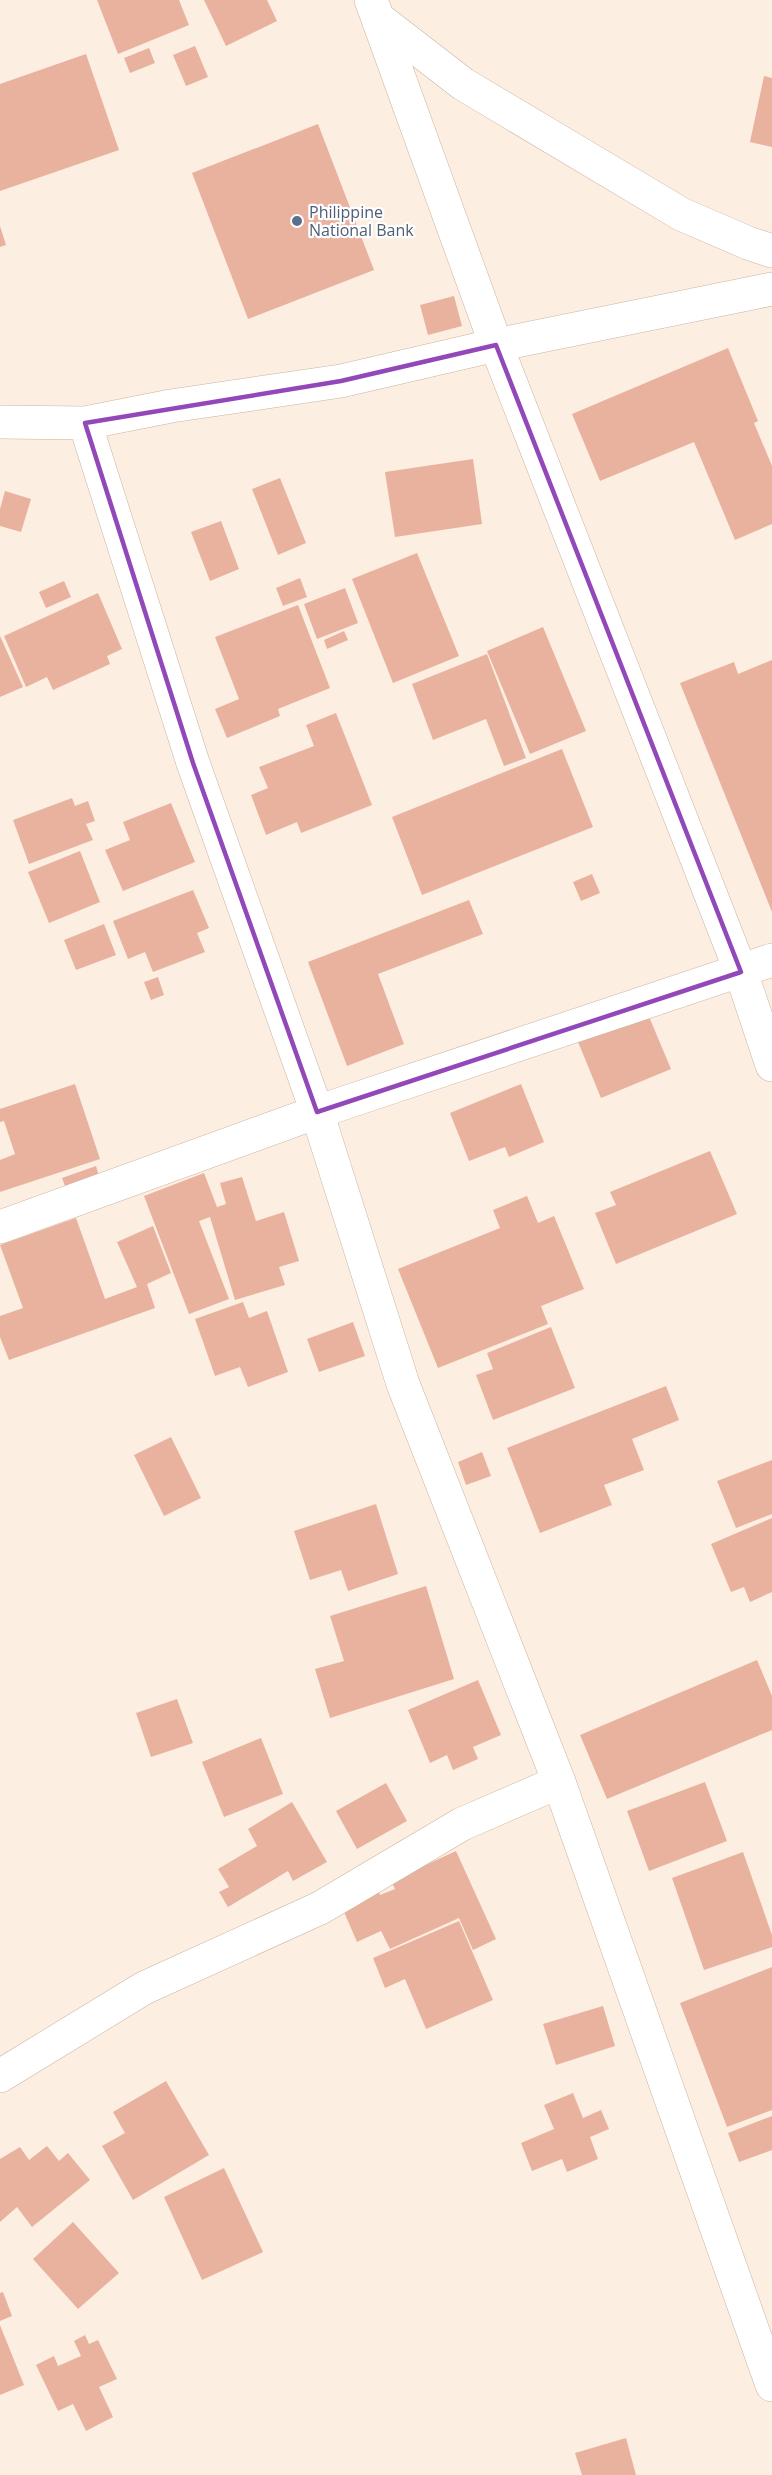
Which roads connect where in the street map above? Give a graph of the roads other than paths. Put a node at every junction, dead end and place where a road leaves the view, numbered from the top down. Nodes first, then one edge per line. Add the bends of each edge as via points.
1 (375, 9) edge
2 (772, 251) edge
3 (772, 289) edge
4 (496, 345) junction
5 (0, 422) edge
6 (85, 423) junction
7 (772, 960) edge
8 (741, 972) junction
9 (772, 1065) edge
10 (317, 1112) junction
11 (0, 1227) edge
12 (559, 1782) junction
13 (0, 2076) edge
14 (772, 2385) edge

1 - 2 street via 463,84 681,214
1 - 4 street
3 - 4 street
4 - 6 street via 341,381
4 - 8 street
5 - 6 street
6 - 10 street via 193,763
7 - 8 street
8 - 9 street
8 - 10 street
10 - 11 street
10 - 12 street via 403,1384
12 - 13 street via 462,1824 320,1908 144,1988
12 - 14 street

